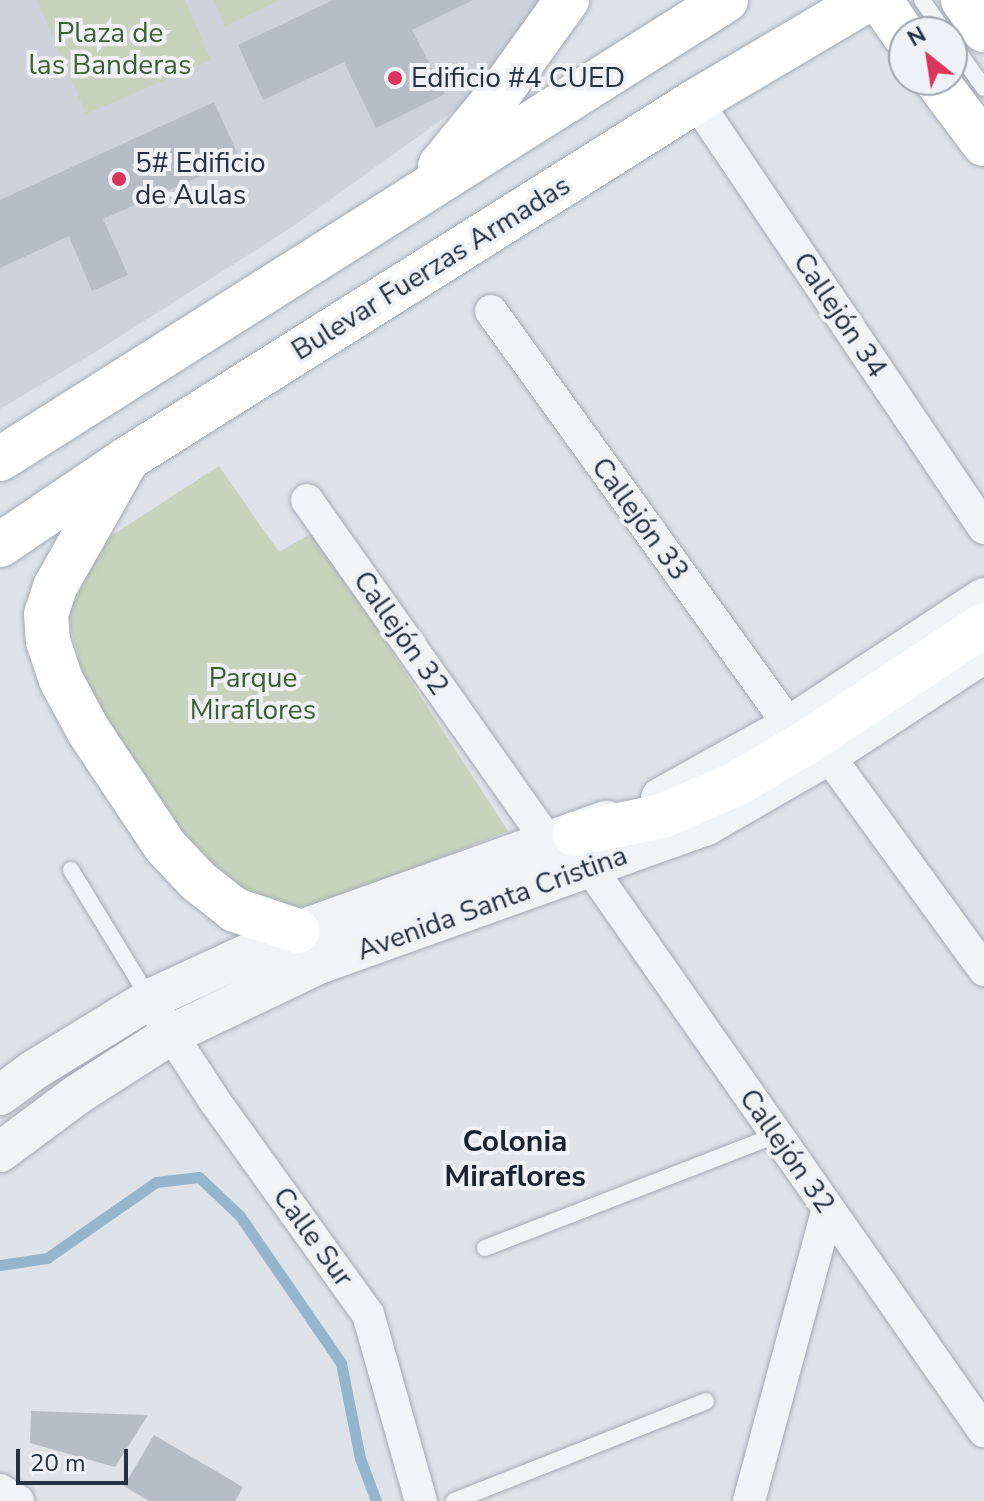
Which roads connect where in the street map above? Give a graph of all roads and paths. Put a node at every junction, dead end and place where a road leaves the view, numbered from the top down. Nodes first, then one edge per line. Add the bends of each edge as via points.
1 (567, 0) edge
2 (726, 0) edge
3 (867, 0) edge
4 (963, 0) edge
5 (984, 30) edge
6 (965, 96) edge
7 (696, 101) junction
8 (984, 144) edge
9 (416, 195) junction
10 (491, 311) dead end
11 (0, 459) edge
12 (127, 459) junction
13 (307, 500) dead end
14 (984, 528) edge
15 (0, 545) edge
16 (984, 598) edge
17 (984, 625) edge
18 (984, 653) edge
19 (790, 726) junction
20 (828, 755) junction
21 (572, 849) junction
22 (71, 870) dead end
23 (307, 948) junction
24 (984, 970) edge
25 (150, 999) junction
26 (170, 1035) junction
27 (0, 1095) edge
28 (776, 1135) junction
29 (0, 1152) edge
30 (828, 1209) junction
31 (485, 1248) dead end
32 (706, 1401) dead end
33 (984, 1431) edge
34 (0, 1490) edge
35 (18, 1501) edge
36 (421, 1501) edge
37 (454, 1501) edge
38 (749, 1501) edge

1 - 9 main road
2 - 9 main road
3 - 7 main road, Bulevar Fuerzas Armadas
4 - 5 main road
6 - 8 main road
7 - 12 main road, Bulevar Fuerzas Armadas
7 - 14 street, Callejón 34
9 - 11 main road
10 - 19 street, Callejón 33
12 - 15 main road, Bulevar Fuerzas Armadas
12 - 23 main road via 55,587 46,614 48,641 61,680 165,846 235,910
13 - 21 street, Callejón 32
16 - 19 street, Avenida Santa Cristina
17 - 21 main road via 736,784
18 - 20 street, Avenida Santa Cristina
19 - 21 street, Avenida Santa Cristina
20 - 21 street, Avenida Santa Cristina via 705,826
20 - 24 street
21 - 23 street, Avenida Santa Cristina
21 - 28 street, Callejón 32
22 - 25 lane
23 - 25 street, Avenida Santa Cristina
23 - 26 street, Avenida Santa Cristina
25 - 26 street, Calle Sur
25 - 27 street, Avenida Santa Cristina
26 - 29 street, Avenida Santa Cristina
26 - 36 street, Calle Sur via 368,1314
28 - 30 street, Callejón 32
28 - 31 lane
30 - 33 street, Callejón 32
30 - 38 street
32 - 37 lane
34 - 35 street

